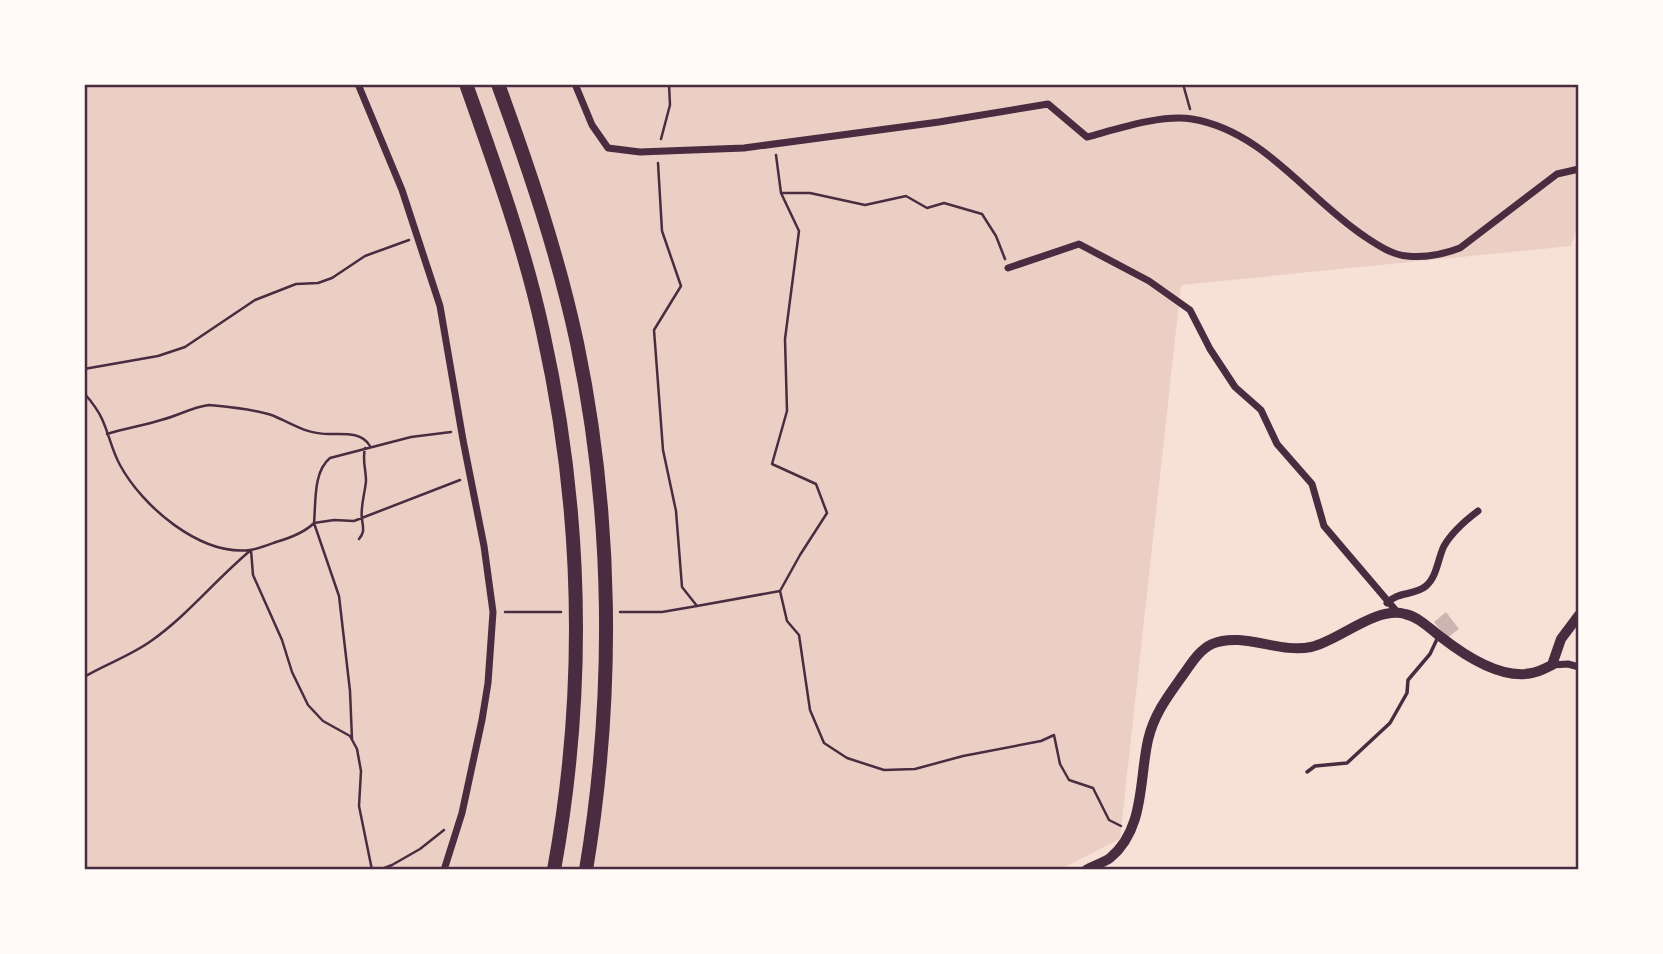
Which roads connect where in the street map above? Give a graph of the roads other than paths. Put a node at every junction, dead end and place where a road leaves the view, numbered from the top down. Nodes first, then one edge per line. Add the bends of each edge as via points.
1 (358, 84) edge
2 (466, 84) edge
3 (498, 84) edge
4 (575, 84) edge
5 (1579, 169) edge
6 (1008, 268) road end
7 (1478, 511) dead end
8 (1387, 603) junction
9 (1398, 613) junction
10 (1579, 615) edge
11 (1439, 636) junction
12 (1552, 666) junction
13 (1579, 667) edge
14 (1307, 772) dead end
15 (443, 870) edge
16 (554, 870) edge
17 (586, 870) edge
18 (1086, 870) edge

1 - 15 street via 402,190 440,306 493,612 488,683 458,826
2 - 16 highway via 509,206 543,331 566,453 578,635 565,811
3 - 17 highway via 565,291 585,383 598,476 606,578 605,691
4 - 5 street via 608,148 640,152 775,145 1048,104 1087,137 1193,119 1259,147 1356,230 1405,256 1445,254 1460,248 1556,174
6 - 8 street via 1079,244 1149,281 1190,310 1235,387 1261,410 1277,444 1311,484 1324,526
7 - 8 street via 1445,545 1426,586 1393,596
8 - 9 street
9 - 11 street via 1421,621
9 - 18 street via 1360,624 1315,647 1223,641 1209,645 1159,707 1130,829 1109,859
10 - 12 street via 1561,639
11 - 12 street via 1480,663 1508,673 1531,673
11 - 14 lane via 1408,680 1407,693 1390,723 1346,763 1315,766
12 - 13 street

